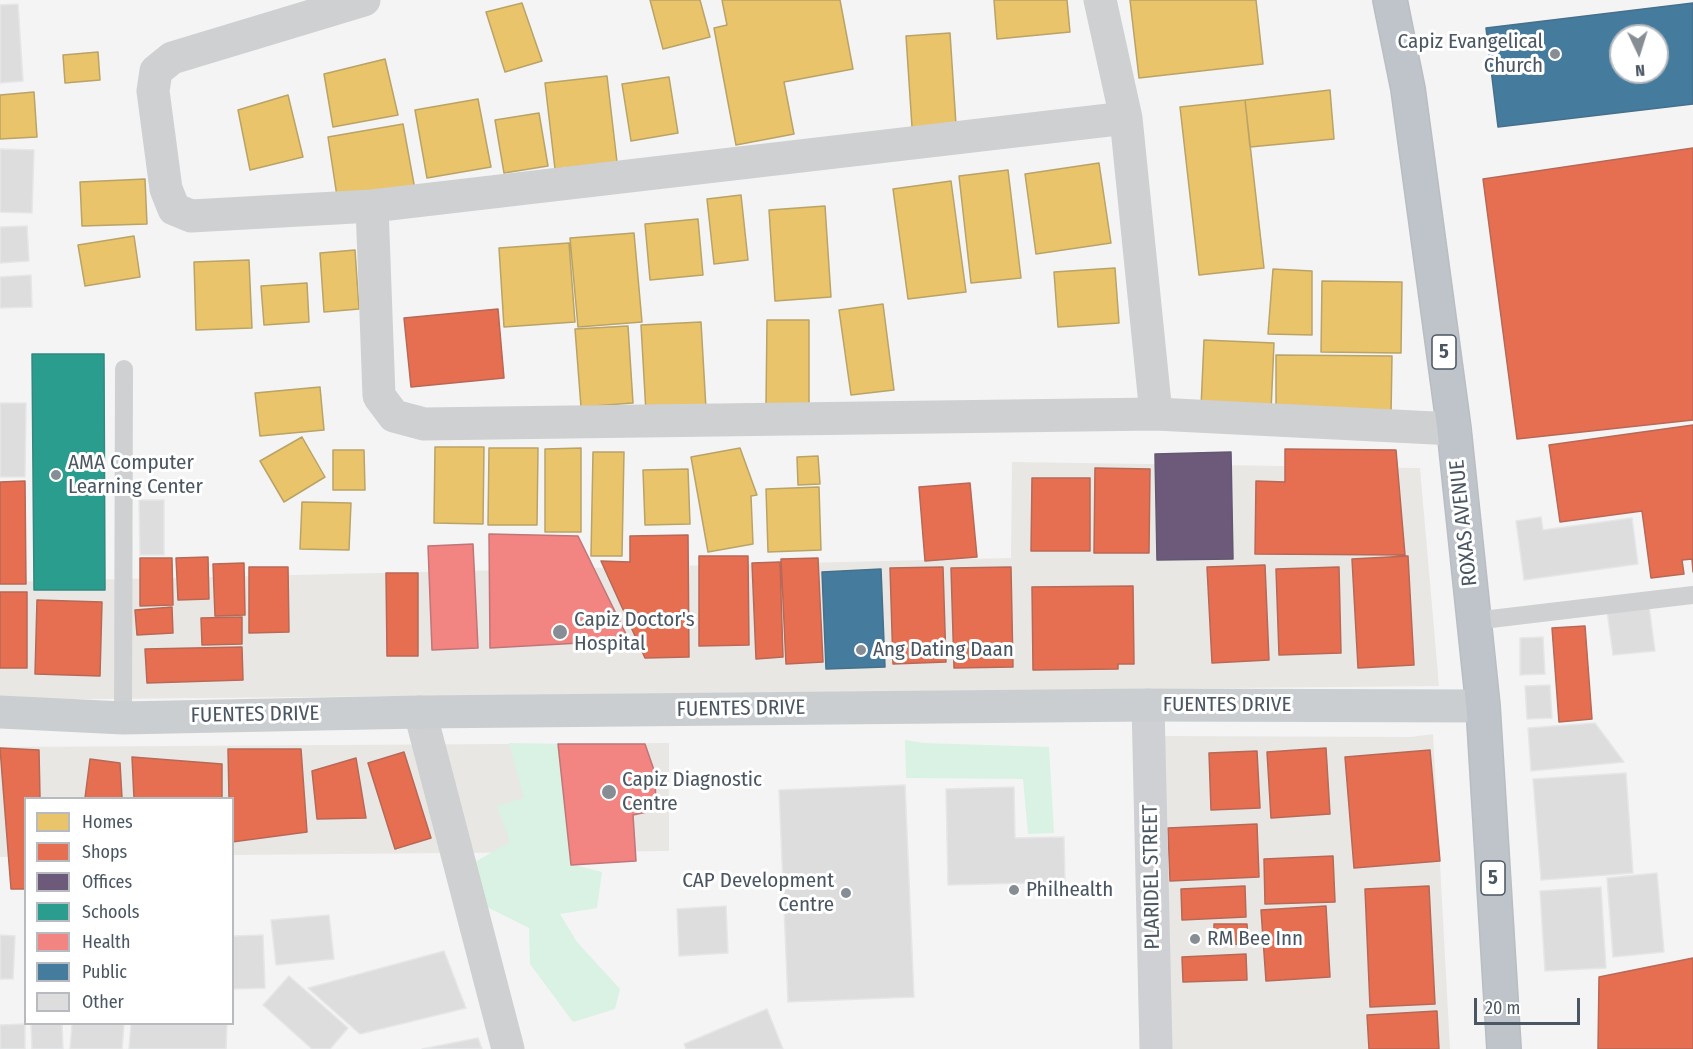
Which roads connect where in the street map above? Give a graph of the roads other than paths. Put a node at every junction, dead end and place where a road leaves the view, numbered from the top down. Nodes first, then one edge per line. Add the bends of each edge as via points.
1 (364, 0) edge
2 (1100, 0) edge
3 (1390, 0) edge
4 (1126, 118) junction
5 (372, 206) junction
6 (124, 369) dead end
7 (1156, 414) junction
8 (1454, 429) junction
9 (1693, 595) edge
10 (1474, 621) junction
11 (1148, 705) junction
12 (1483, 706) junction
13 (0, 712) edge
14 (420, 712) junction
15 (123, 718) junction
16 (508, 1049) edge
17 (1156, 1049) edge
18 (1504, 1049) edge

1 - 5 street via 172,58 156,71 153,91 166,189 174,209 191,216
2 - 4 street
3 - 8 highway, ROXAS AVENUE / 5 via 1408,89
4 - 5 street
4 - 7 street
5 - 7 street via 379,396 394,416 404,419 424,424
6 - 15 lane
7 - 8 street
8 - 10 highway, ROXAS AVENUE / 5
9 - 10 lane
10 - 12 highway, ROXAS AVENUE / 5
11 - 12 main road, FUENTES DRIVE
11 - 14 main road, FUENTES DRIVE
11 - 17 street, PLARIDEL STREET
12 - 18 highway, ROXAS AVENUE / 5
13 - 15 main road, FUENTES DRIVE
14 - 15 main road, FUENTES DRIVE
14 - 16 street

